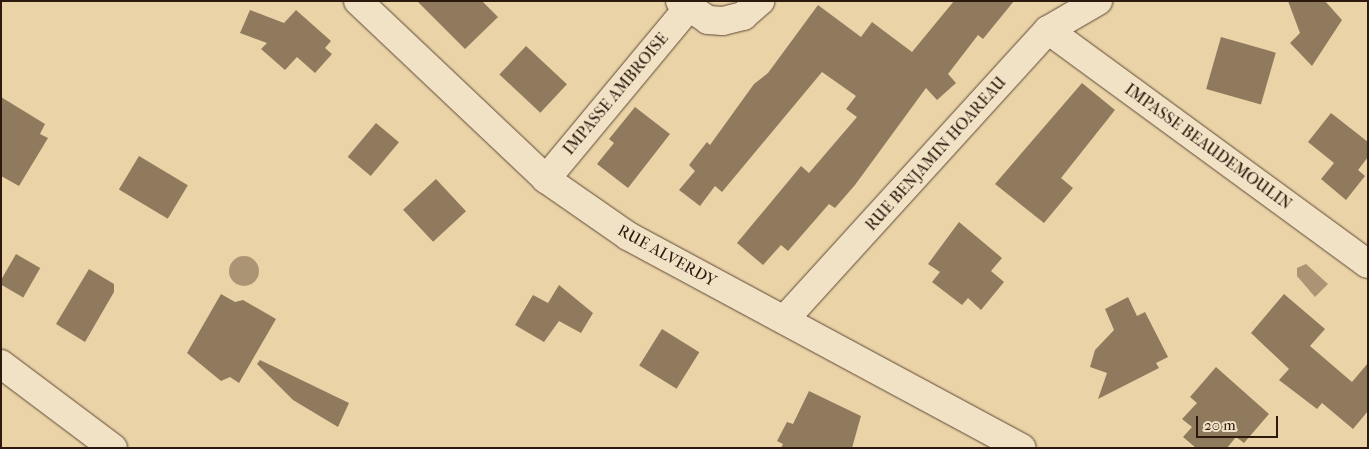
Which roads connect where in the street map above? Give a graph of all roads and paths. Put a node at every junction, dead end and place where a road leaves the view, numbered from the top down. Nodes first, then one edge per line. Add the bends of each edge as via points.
1 (358, 1) edge
2 (760, 1) edge
3 (1098, 1) edge
4 (683, 5) edge
5 (1048, 30) junction
6 (546, 179) junction
7 (1368, 264) edge
8 (784, 320) junction
9 (1, 364) edge
10 (113, 448) edge
11 (1022, 448) edge

1 - 6 street, RUE ALVERDY
2 - 4 street, IMPASSE AMBROISE via 743,16 723,22 708,20
3 - 5 street, RUE BENJAMIN HOAREAU
4 - 6 street, IMPASSE AMBROISE
5 - 7 street, IMPASSE BEAUDEMOULIN
5 - 8 street, RUE BENJAMIN HOAREAU
6 - 8 street, RUE ALVERDY via 628,236
8 - 11 street, RUE ALVERDY
9 - 10 street

